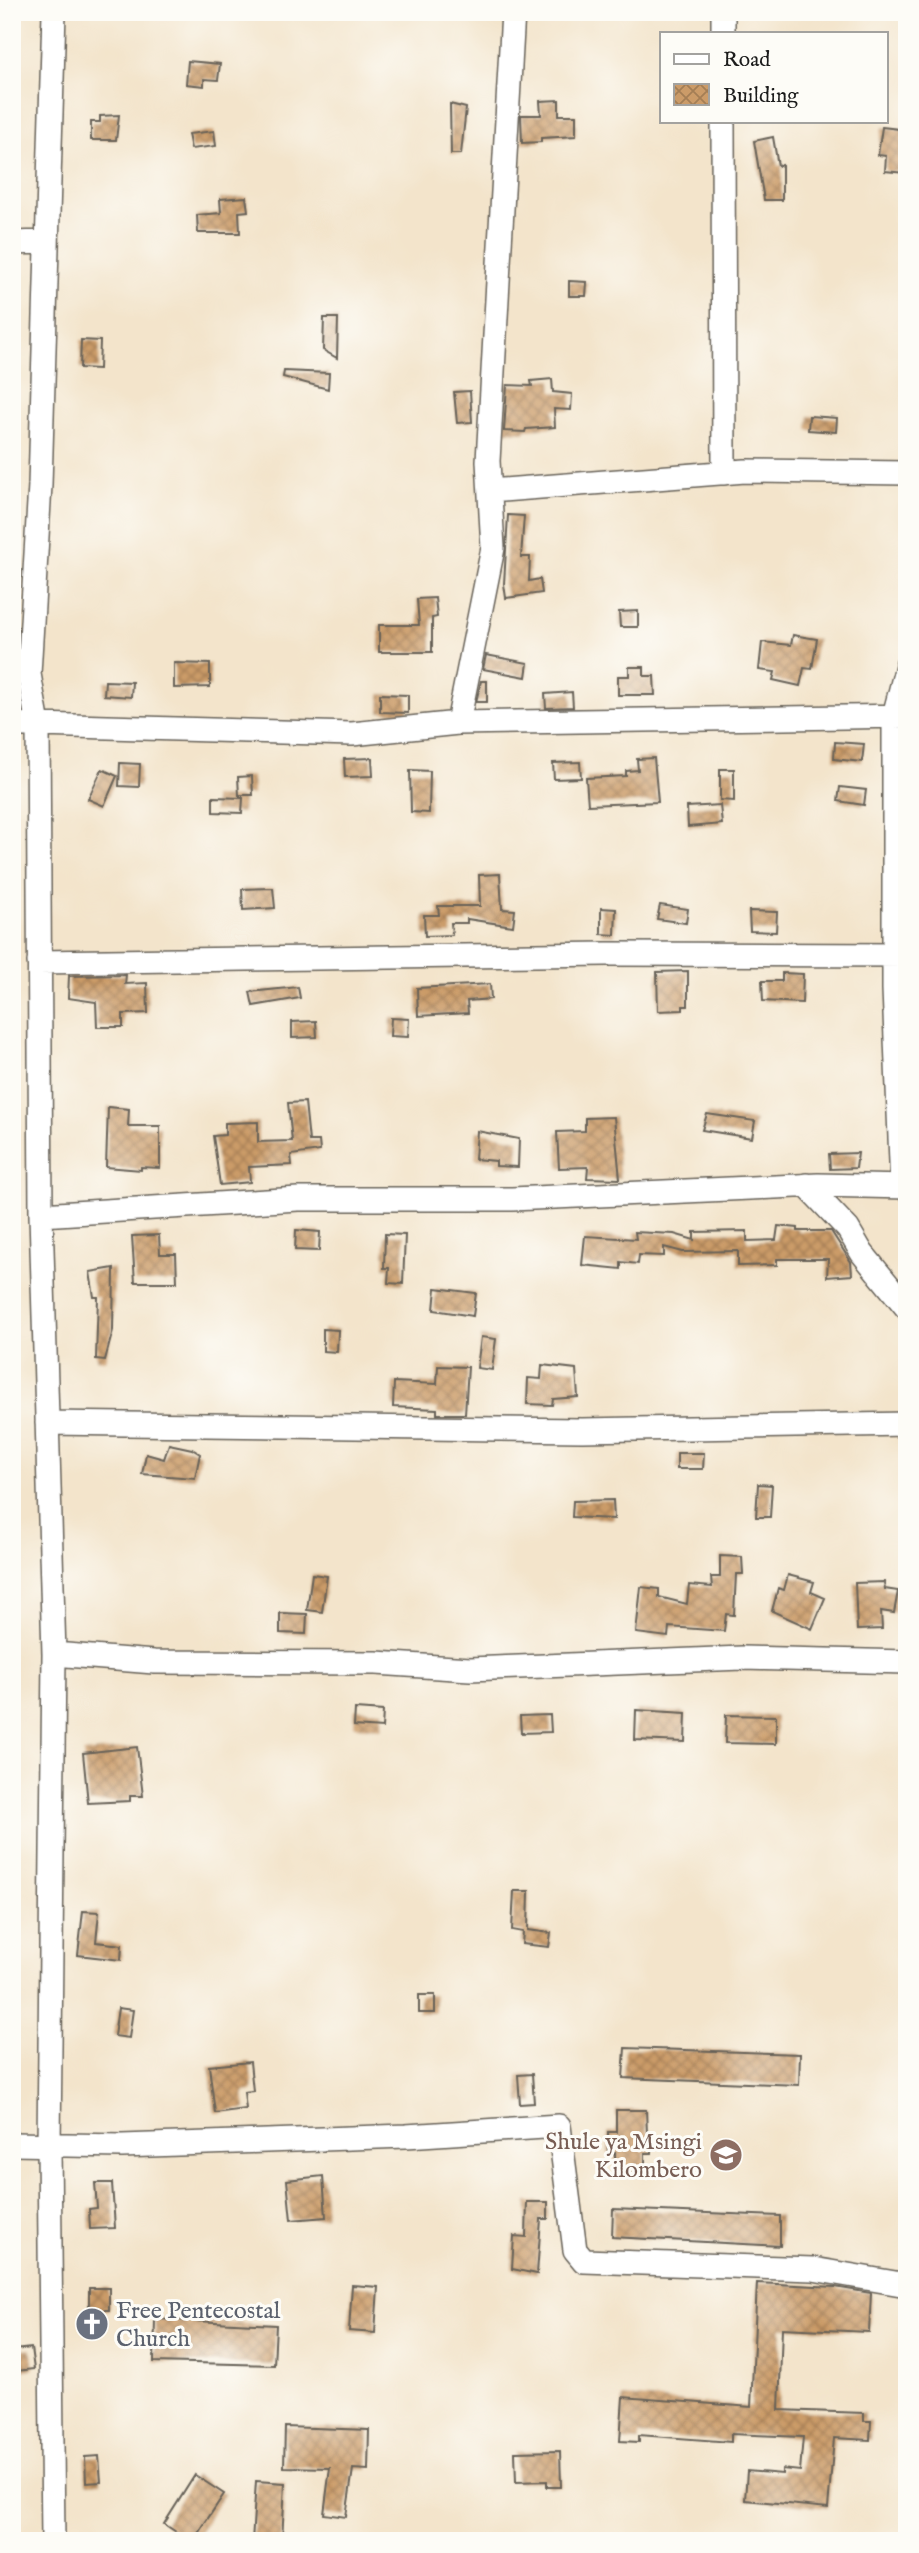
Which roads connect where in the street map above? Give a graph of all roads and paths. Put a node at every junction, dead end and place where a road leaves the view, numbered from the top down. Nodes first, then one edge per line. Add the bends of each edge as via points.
1 (54, 12) edge
2 (513, 12) edge
3 (723, 12) edge
4 (723, 32) edge
5 (723, 122) edge
6 (45, 242) junction
7 (12, 243) edge
8 (724, 473) junction
9 (907, 473) edge
10 (490, 491) junction
11 (907, 666) edge
12 (900, 716) edge
13 (458, 723) junction
14 (12, 725) edge
15 (38, 725) junction
16 (901, 955) edge
17 (39, 962) junction
18 (806, 1185) junction
19 (904, 1187) edge
20 (41, 1215) junction
21 (907, 1308) edge
22 (47, 1423) junction
23 (907, 1424) edge
24 (54, 1654) junction
25 (907, 1662) edge
26 (12, 2144) edge
27 (49, 2146) junction
28 (907, 2284) edge
29 (53, 2541) edge

1 - 6 street
2 - 10 street
3 - 4 street
5 - 8 street
6 - 7 street
6 - 15 street via 41,472 29,674
8 - 9 street
8 - 10 street
10 - 13 street via 494,548
11 - 12 street
12 - 13 street
12 - 16 street
13 - 15 street via 352,734
14 - 15 street
15 - 17 street
16 - 17 street
16 - 19 street
17 - 20 street
18 - 19 street
18 - 20 street via 512,1199 298,1199
18 - 21 street via 848,1229
20 - 22 street
22 - 23 street via 582,1430
22 - 24 street
24 - 25 street via 154,1662 376,1663 470,1669 742,1658
24 - 27 street
26 - 27 street
27 - 28 street via 406,2136 559,2126 575,2250 584,2261 813,2269
27 - 29 street

